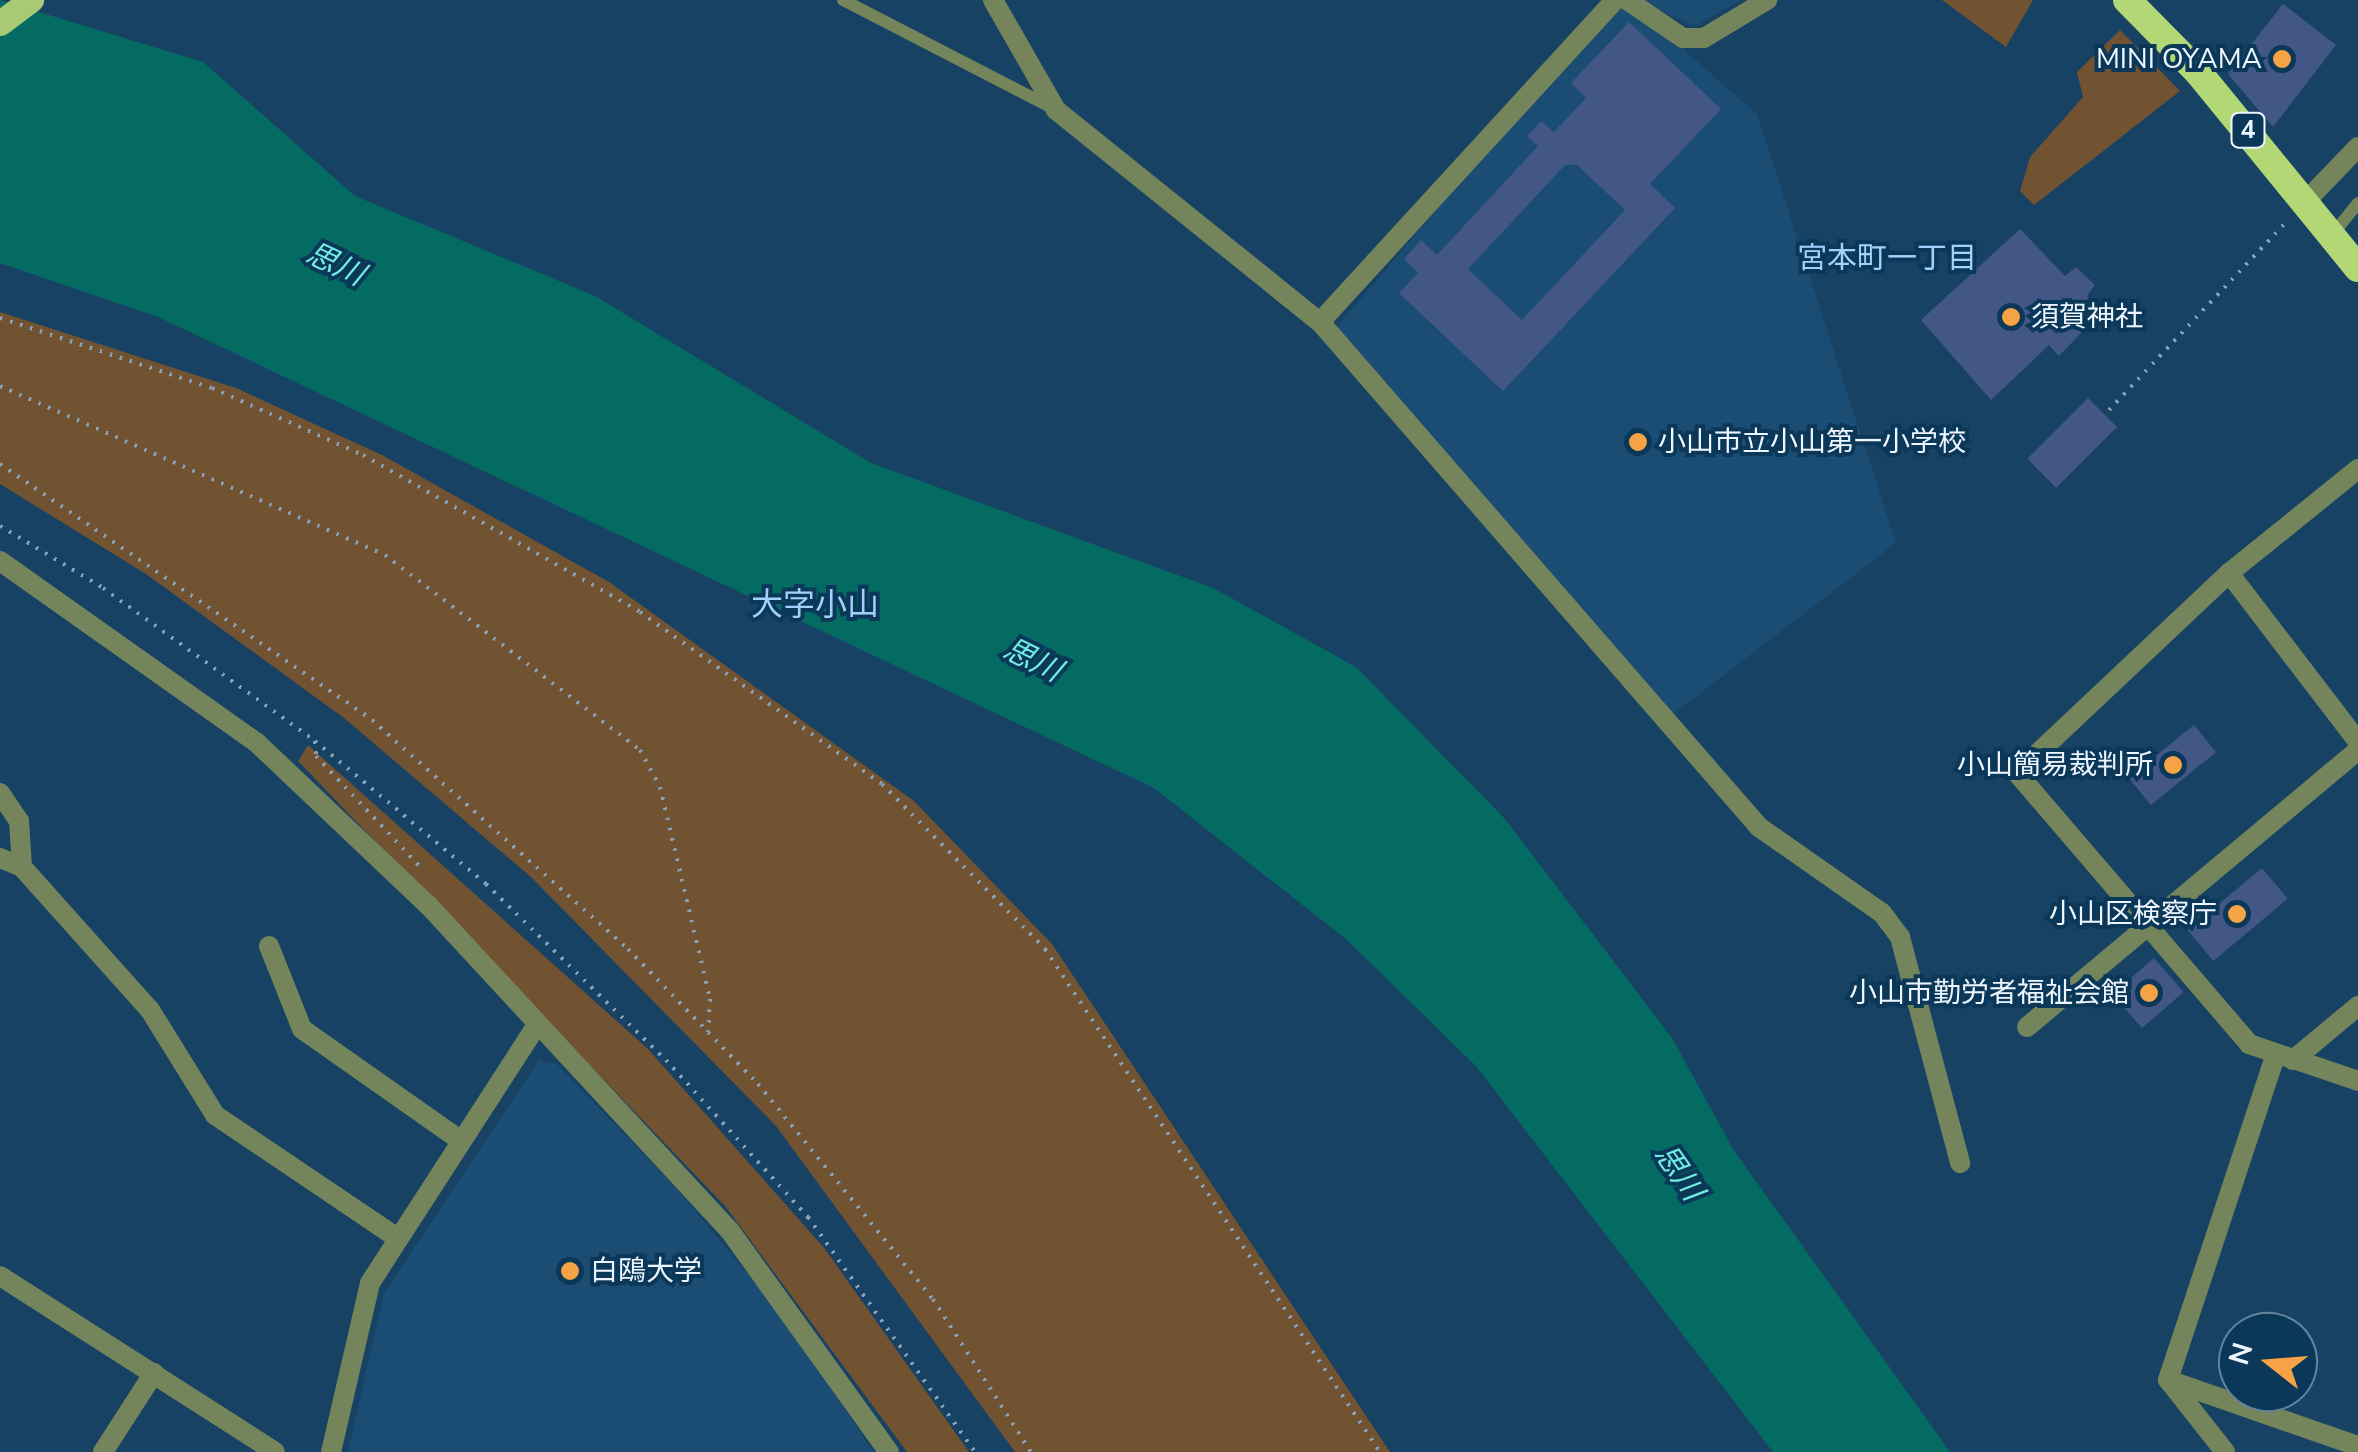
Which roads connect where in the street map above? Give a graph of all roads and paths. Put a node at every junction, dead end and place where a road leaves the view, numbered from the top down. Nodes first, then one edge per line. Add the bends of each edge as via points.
1 (31, 0) edge
2 (843, 0) edge
3 (993, 0) edge
4 (1615, 0) edge
5 (1626, 0) edge
6 (1767, 0) edge
7 (2127, 0) edge
8 (0, 23) edge
9 (1056, 110) junction
10 (2358, 147) edge
11 (2306, 202) junction
12 (2358, 202) edge
13 (2332, 235) junction
14 (2358, 268) edge
15 (0, 318) edge
16 (1320, 322) junction
17 (0, 386) edge
18 (2109, 410) dead end
19 (0, 464) edge
20 (2358, 469) edge
21 (0, 526) edge
22 (0, 561) edge
23 (2229, 573) junction
24 (316, 741) junction
25 (2358, 746) edge
26 (0, 793) edge
27 (0, 858) edge
28 (22, 866) junction
29 (429, 906) junction
30 (2142, 926) junction
31 (270, 946) dead end
32 (2358, 1006) edge
33 (537, 1025) junction
34 (2027, 1027) dead end
35 (708, 1032) junction
36 (2285, 1057) junction
37 (2358, 1081) edge
38 (460, 1140) junction
39 (1960, 1163) dead end
40 (396, 1236) junction
41 (0, 1276) edge
42 (154, 1374) junction
43 (2168, 1380) junction
44 (2358, 1446) edge
45 (103, 1452) edge
46 (275, 1452) edge
47 (331, 1452) edge
48 (890, 1452) edge
49 (975, 1452) edge
50 (1032, 1452) edge
51 (1380, 1452) edge
52 (2225, 1452) edge

1 - 8 main road
2 - 9 lane
3 - 9 street
4 - 16 street
5 - 6 street via 1683,38 1704,38
7 - 11 highway, 4
9 - 16 street
10 - 11 street
11 - 13 highway, 4
11 - 18 path
12 - 13 lane
13 - 14 highway, 4
15 - 51 path via 212,388 363,455 640,612 882,784 1045,949
16 - 39 street via 1759,827 1882,913 1900,937
17 - 35 path via 386,555 640,750 665,806 710,999
19 - 35 path via 372,720
20 - 23 street
21 - 24 path via 104,588
22 - 29 street via 256,742
23 - 25 street
23 - 30 street via 2017,773
24 - 29 path via 316,756 432,880
24 - 49 path via 486,884 716,1113 808,1217
25 - 30 street
26 - 28 street via 19,821
27 - 28 street
28 - 40 street via 150,1010 215,1115
29 - 33 street
30 - 34 street
30 - 36 street via 2249,1044
31 - 38 street via 302,1029
32 - 36 street
33 - 38 street
33 - 48 street via 730,1231
35 - 50 path via 932,1299
36 - 37 street
36 - 43 street
38 - 40 street
40 - 47 street via 356,1324
41 - 42 street
42 - 45 street
42 - 46 street
43 - 44 street
43 - 52 street

